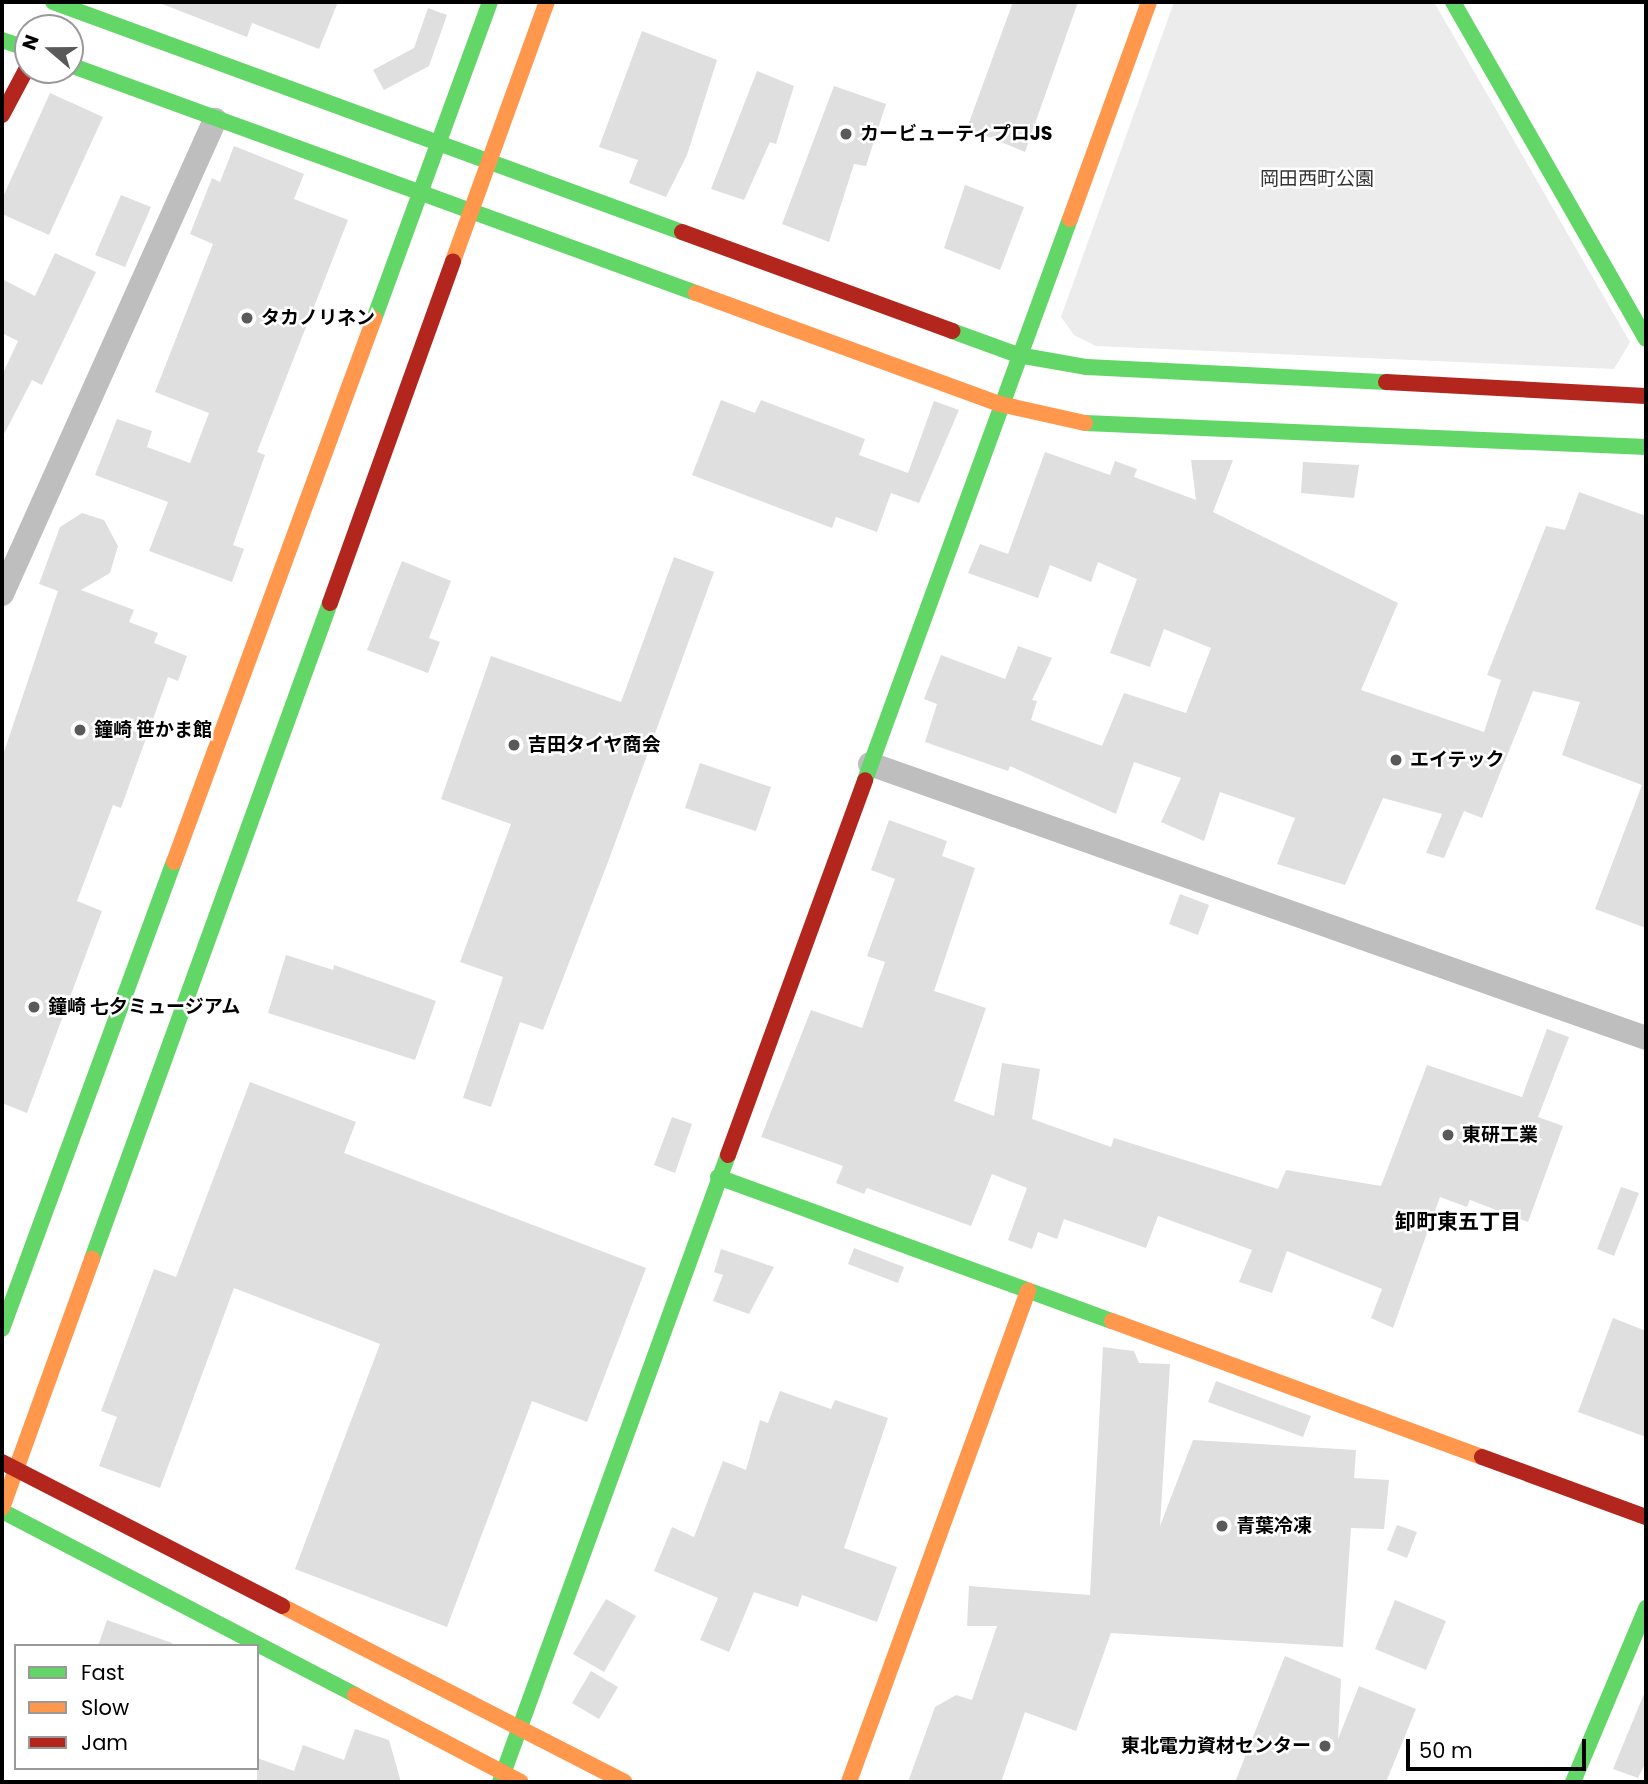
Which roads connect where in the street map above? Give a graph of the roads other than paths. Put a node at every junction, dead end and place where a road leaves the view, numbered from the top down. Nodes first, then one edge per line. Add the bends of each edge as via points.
1 (490, 2) edge
2 (547, 2) edge
3 (1149, 2) edge
4 (1452, 2) edge
5 (58, 6) edge
6 (84, 70) edge
7 (18, 84) edge
8 (2, 115) edge
9 (215, 120) junction
10 (439, 144) junction
11 (488, 159) junction
12 (420, 194) junction
13 (469, 212) junction
14 (1646, 339) edge
15 (1018, 355) junction
16 (1646, 396) edge
17 (1000, 404) junction
18 (1646, 447) edge
19 (2, 594) edge
20 (870, 764) junction
21 (1646, 1038) edge
22 (718, 1177) junction
23 (1028, 1291) junction
24 (2, 1329) edge
25 (9, 1465) edge
26 (2, 1510) edge
27 (1646, 1517) edge
28 (1646, 1608) edge
29 (252, 1644) edge
30 (259, 1648) edge
31 (520, 1729) junction
32 (501, 1778) edge
33 (521, 1782) edge
34 (624, 1782) edge
35 (849, 1782) edge
36 (1573, 1782) edge

1 - 10 street
2 - 11 street
3 - 15 street
4 - 14 street
5 - 10 street
6 - 9 street
7 - 8 street
9 - 12 street
9 - 19 street
10 - 11 street
10 - 12 street
11 - 13 street
11 - 15 street
12 - 13 street
12 - 24 street
13 - 17 street
13 - 25 street
15 - 16 street via 1087,367
15 - 17 street
17 - 18 street via 1084,423
17 - 20 street
20 - 21 street
20 - 22 street
22 - 23 street
22 - 31 street
23 - 27 street
23 - 35 street
25 - 26 street
25 - 31 street
26 - 29 street
28 - 36 street
30 - 32 street
31 - 32 street
31 - 34 street
32 - 33 street

